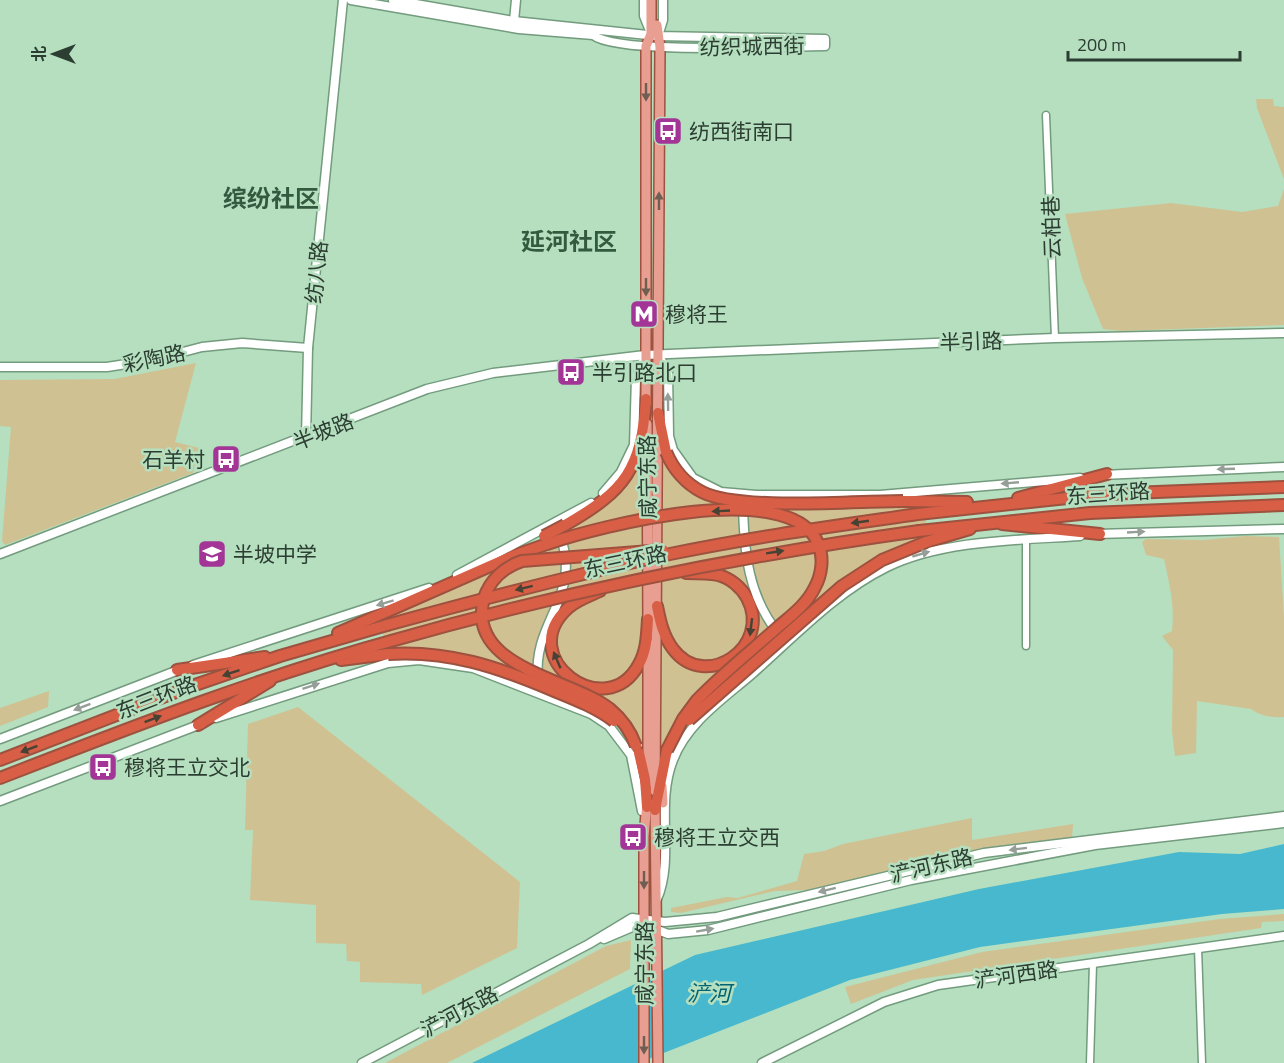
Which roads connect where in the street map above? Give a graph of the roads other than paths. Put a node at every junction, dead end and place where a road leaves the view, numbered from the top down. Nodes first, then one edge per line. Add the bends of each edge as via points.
1 (343, 0) edge
2 (351, 0) edge
3 (393, 0) edge
4 (516, 0) edge
5 (644, 0) edge
6 (651, 0) edge
7 (657, 0) edge
8 (663, 0) edge
9 (514, 21) junction
10 (654, 35) junction
11 (646, 46) junction
12 (660, 47) junction
13 (1046, 115) dead end
14 (1284, 333) edge
15 (1055, 338) junction
16 (308, 348) junction
17 (658, 355) junction
18 (645, 356) junction
19 (0, 366) edge
20 (646, 399) junction
21 (658, 413) junction
22 (306, 438) junction
23 (1283, 466) edge
24 (1107, 474) junction
25 (1284, 488) edge
26 (743, 495) junction
27 (1002, 503) junction
28 (1284, 505) edge
29 (991, 522) junction
30 (560, 525) junction
31 (1284, 529) edge
32 (1100, 534) junction
33 (545, 540) junction
34 (1026, 540) junction
35 (708, 547) junction
36 (0, 554) edge
37 (664, 572) junction
38 (620, 582) junction
39 (657, 606) junction
40 (648, 619) junction
41 (787, 644) junction
42 (1026, 646) dead end
43 (305, 648) junction
44 (280, 656) junction
45 (308, 665) junction
46 (177, 670) junction
47 (279, 675) junction
48 (540, 693) junction
49 (657, 721) junction
50 (198, 725) junction
51 (0, 739) edge
52 (637, 749) junction
53 (666, 755) junction
54 (0, 760) edge
55 (662, 772) junction
56 (0, 778) edge
57 (0, 801) edge
58 (655, 807) junction
59 (1284, 816) edge
60 (1284, 823) edge
61 (644, 828) junction
62 (644, 922) junction
63 (656, 926) junction
64 (1284, 936) edge
65 (1198, 948) junction
66 (1093, 964) junction
67 (362, 1063) edge
68 (644, 1063) edge
69 (658, 1063) edge
70 (762, 1063) edge
71 (1090, 1063) edge
72 (1202, 1063) edge

1 - 16 street, 纺八路
2 - 11 street, 纺织城西街
3 - 9 street, 纺织城西街
4 - 9 street
5 - 10 street via 644,16
6 - 10 main road, 咸宁东路
7 - 10 main road, 咸宁东路
8 - 10 street via 663,20
9 - 10 street, 纺织城西街
10 - 11 main road, 咸宁东路
10 - 12 main road, 咸宁东路
10 - 12 street, 纺织城西街 via 825,39 825,46
11 - 12 street, 纺织城西街
11 -> 18 main road, 咸宁东路
17 -> 12 main road, 咸宁东路
13 - 15 street, 云柏巷
14 - 15 street, 半引路
15 - 17 street, 半引路
16 - 19 street, 彩陶路 via 242,343 202,347 107,367
16 - 22 street, 纺八路
17 - 18 street, 半坡路
17 - 21 main road, 咸宁东路
26 -> 17 street via 704,486 690,476 677,458 669,436 668,371
18 - 20 main road, 咸宁东路
18 - 22 street, 半坡路 via 458,380
18 - 30 street via 636,377 636,438 627,462 601,495
20 - 30 highway via 642,440 629,471 607,497
20 - 40 main road, 咸宁东路
21 - 27 highway, bridge via 666,452 674,468 701,492 721,499
21 - 39 main road, 咸宁东路
22 - 36 street, 半坡路
23 -> 24 street
24 -> 26 street via 880,495
24 - 27 highway
25 - 27 highway, 东三环路 via 1105,494
26 - 41 street via 745,548 752,583 766,616
27 -> 35 highway, 东三环路, bridge
28 - 29 highway, 东三环路 via 1142,510
29 - 32 highway
37 -> 29 highway, 东三环路, bridge
29 - 53 highway, bridge via 882,560 842,586 691,717
30 - 33 highway, bridge
30 -> 46 street via 417,592
30 - 48 street via 565,580 539,653
32 -> 31 street
32 - 34 street
33 - 43 highway
53 -> 33 highway, bridge via 697,700 812,594 821,567 820,549 814,537 803,524 785,514 739,510 637,520
41 -> 34 street via 856,585 893,564 931,551
34 - 42 street
35 -> 43 highway, 东三环路, bridge via 523,588
35 - 52 highway, bridge via 526,560 500,573 486,593 483,622 496,649 520,666 584,693 610,709
37 - 38 highway, 东三环路, bridge
37 -> 39 highway, bridge via 726,578 745,594 752,621 751,635 742,650 729,660 700,665 676,653 665,637
40 -> 38 highway, bridge via 642,658 633,673 622,681 598,688 573,681 559,666 552,641 556,622 569,606
38 - 45 highway, 东三环路, bridge via 477,616
39 - 49 main road, 咸宁东路
40 - 58 main road, 咸宁东路
41 - 58 street via 690,730 672,762
43 - 44 highway, 东三环路
44 - 46 highway
44 -> 54 highway, 东三环路
45 - 47 highway, 东三环路
45 - 52 highway, bridge via 388,654 444,655 503,669 598,710 619,725
46 -> 51 street
47 - 50 highway
56 -> 47 highway, 东三环路
50 -> 48 street via 354,672 401,661 473,668
48 - 61 street via 596,717 621,738 636,768
49 - 55 main road
49 - 58 main road, 咸宁东路
50 - 57 street
52 - 58 highway
53 - 55 highway
55 - 58 highway
58 - 61 main road, 咸宁东路
58 - 63 main road, 咸宁东路
59 -> 63 street, 浐河东路 via 984,853 728,915
63 -> 60 street, 浐河东路 via 673,934 708,930 911,880 1085,847
61 -> 62 main road, 咸宁东路
62 - 63 street, 浐河东路
62 - 67 street, 浐河东路 via 629,919 589,944
62 -> 68 main road, 咸宁东路
63 - 69 main road, 咸宁东路
64 - 65 street, 浐河西路
65 - 66 street, 浐河西路
65 - 72 street
66 - 70 street, 浐河西路 via 938,985 884,1002
66 - 71 street

